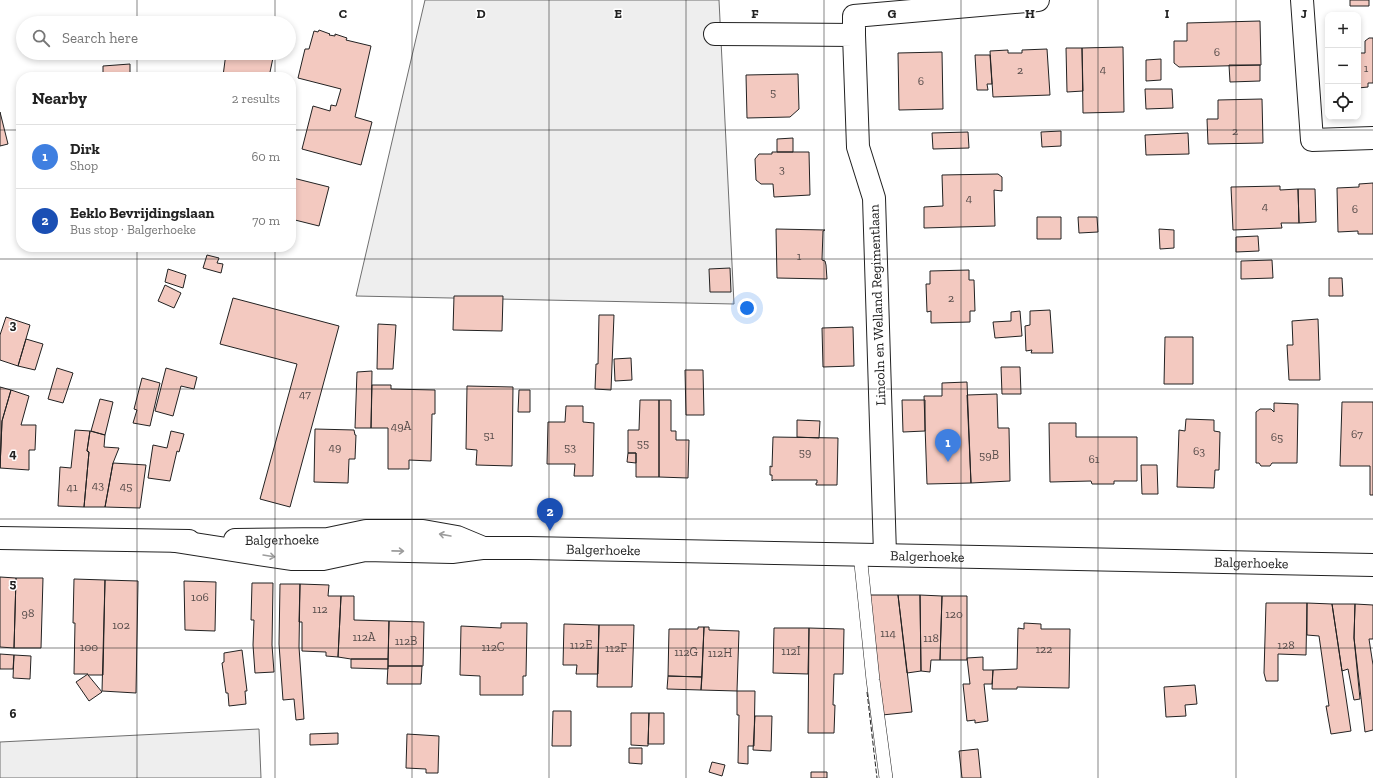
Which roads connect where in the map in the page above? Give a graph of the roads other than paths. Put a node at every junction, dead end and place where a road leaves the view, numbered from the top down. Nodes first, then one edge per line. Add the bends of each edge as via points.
1 (1038, 0) edge
2 (1302, 0) edge
3 (854, 25) junction
4 (715, 34) dead end
5 (1373, 138) edge
6 (0, 538) edge
7 (860, 554) junction
8 (885, 554) junction
9 (1373, 565) edge
10 (886, 778) edge

1 - 3 main road
2 - 5 main road via 1312,140
3 - 4 main road
3 - 8 main road, Lincoln en Welland Regimentlaan via 858,147 874,198
6 - 7 main road, Balgerhoeke via 175,541 291,559 323,559 365,550 452,552 482,548
7 - 8 main road, Balgerhoeke
7 - 10 lane
8 - 9 main road, Balgerhoeke

